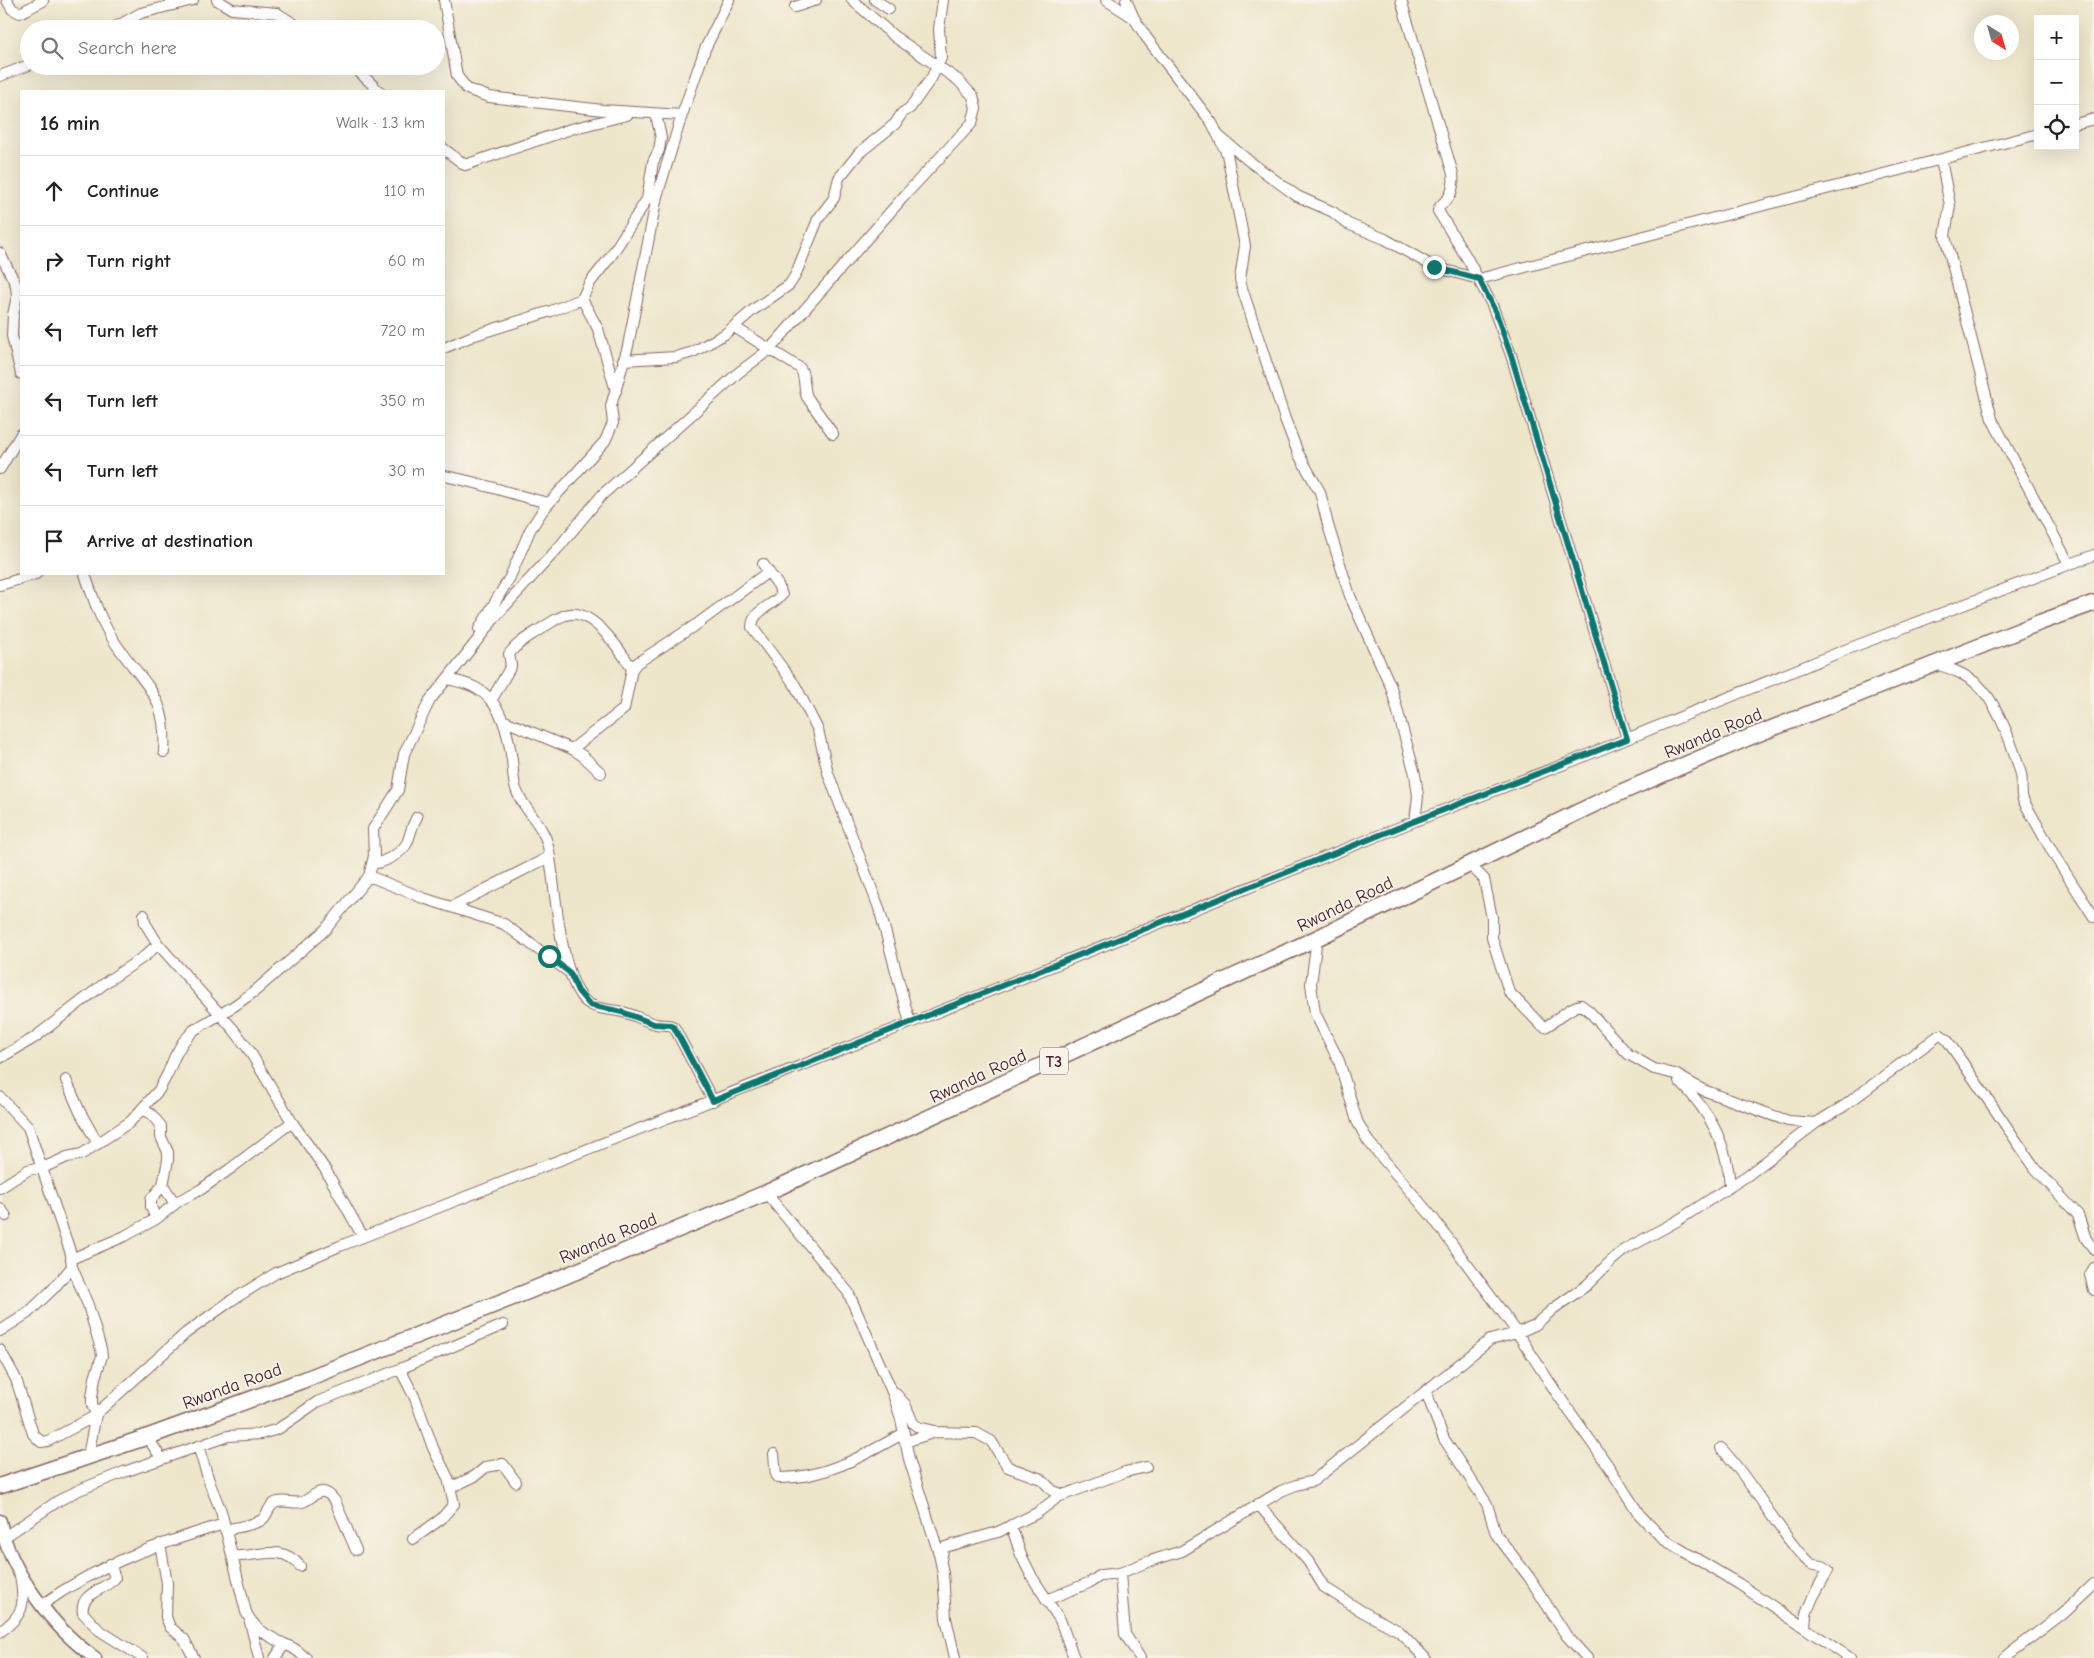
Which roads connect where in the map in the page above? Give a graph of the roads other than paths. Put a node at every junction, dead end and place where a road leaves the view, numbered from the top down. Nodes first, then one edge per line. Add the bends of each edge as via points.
1 (8, 0) edge
2 (193, 0) edge
3 (217, 0) edge
4 (444, 0) edge
5 (729, 0) edge
6 (816, 0) edge
7 (852, 0) edge
8 (875, 0) edge
9 (943, 0) edge
10 (1106, 0) edge
11 (1126, 0) edge
12 (1401, 0) edge
13 (43, 1) dead end
14 (795, 7) dead end
15 (889, 9) dead end
16 (1134, 18) junction
17 (128, 20) edge
18 (288, 20) edge
19 (938, 65) junction
20 (20, 68) edge
21 (362, 75) edge
22 (0, 76) edge
23 (377, 90) edge
24 (638, 113) junction
25 (656, 114) junction
26 (682, 115) junction
27 (2094, 119) edge
28 (2079, 123) edge
29 (2034, 135) edge
30 (1220, 136) junction
31 (445, 150) edge
32 (1941, 160) junction
33 (0, 253) edge
34 (1479, 279) junction
35 (582, 299) junction
36 (734, 327) junction
37 (445, 348) edge
38 (770, 349) junction
39 (623, 360) junction
40 (20, 370) edge
41 (616, 392) junction
42 (833, 434) dead end
43 (20, 436) edge
44 (0, 469) edge
45 (445, 476) edge
46 (548, 503) junction
47 (2094, 555) edge
48 (2069, 564) junction
49 (33, 575) edge
50 (85, 575) edge
51 (0, 585) edge
52 (2094, 603) edge
53 (1937, 664) junction
54 (632, 669) junction
55 (449, 676) junction
56 (491, 701) junction
57 (505, 721) junction
58 (1627, 739) junction
59 (572, 749) junction
60 (164, 752) dead end
61 (601, 773) dead end
62 (417, 817) dead end
63 (1415, 821) junction
64 (549, 857) junction
65 (373, 864) junction
66 (1470, 865) junction
67 (369, 876) junction
68 (453, 906) junction
69 (144, 915) dead end
70 (2094, 917) edge
71 (1317, 938) junction
72 (158, 944) junction
73 (570, 973) junction
74 (220, 1014) junction
75 (910, 1023) junction
76 (0, 1058) edge
77 (1671, 1074) junction
78 (66, 1080) dead end
79 (0, 1097) edge
80 (713, 1101) junction
81 (142, 1109) junction
82 (292, 1122) junction
83 (1816, 1123) junction
84 (98, 1144) junction
85 (42, 1167) junction
86 (163, 1184) junction
87 (1730, 1187) junction
88 (0, 1188) edge
89 (766, 1193) junction
90 (175, 1204) junction
91 (156, 1219) junction
92 (363, 1237) junction
93 (2094, 1249) edge
94 (72, 1263) junction
95 (2094, 1268) edge
96 (2094, 1290) edge
97 (503, 1325) dead end
98 (0, 1331) edge
99 (1517, 1333) junction
100 (0, 1350) edge
101 (400, 1370) junction
102 (892, 1390) junction
103 (1426, 1392) junction
104 (96, 1415) junction
105 (941, 1432) junction
106 (147, 1437) junction
107 (905, 1438) junction
108 (198, 1446) junction
109 (1721, 1448) dead end
110 (774, 1454) dead end
111 (88, 1456) junction
112 (162, 1458) junction
113 (1146, 1467) dead end
114 (516, 1482) dead end
115 (0, 1486) edge
116 (450, 1488) junction
117 (1064, 1495) junction
118 (1258, 1504) junction
119 (0, 1521) edge
120 (1011, 1525) junction
121 (224, 1527) junction
122 (3, 1538) junction
123 (413, 1539) dead end
124 (160, 1544) junction
125 (356, 1550) dead end
126 (233, 1556) junction
127 (940, 1561) junction
128 (110, 1564) junction
129 (300, 1566) dead end
130 (1120, 1573) junction
131 (20, 1574) junction
132 (2094, 1584) edge
133 (1046, 1600) junction
134 (42, 1605) junction
135 (250, 1622) junction
136 (1805, 1627) junction
137 (0, 1632) edge
138 (284, 1645) junction
139 (87, 1656) edge
140 (143, 1658) edge
141 (194, 1658) edge
142 (259, 1658) edge
143 (274, 1658) edge
144 (306, 1658) edge
145 (955, 1658) edge
146 (1074, 1658) edge
147 (1140, 1658) edge
148 (1424, 1658) edge
149 (1587, 1658) edge
150 (1850, 1658) edge
151 (2004, 1658) edge

1 - 13 street via 17,12
2 - 17 street via 141,13
3 - 18 street via 232,9 277,13
4 - 24 street via 456,76 472,92 512,100
5 - 26 street via 705,49
6 - 14 street
7 - 19 street via 895,36
8 - 15 street
9 - 19 street via 939,19 942,46
10 - 16 street
11 - 16 street
12 - 34 street via 1453,174 1450,196 1438,211
16 - 30 street
19 - 36 street via 910,108 859,153 839,178 834,198 818,219 789,285
19 - 38 street via 973,96 976,108 972,123
20 - 22 street
21 - 23 street
24 - 25 street
24 - 31 street via 571,129 466,165
25 - 26 street
25 - 35 street via 661,138 647,199
26 - 39 street via 657,196
27 - 28 street
29 - 32 street
30 - 34 street via 1297,196 1434,267
30 - 63 street via 1231,167 1245,246 1240,279 1242,288 1285,419 1298,453 1320,492 1350,596 1391,687 1415,774 1418,796
32 - 34 street
32 - 48 street via 1950,205 1946,236 1992,419
33 - 40 street via 18,296 12,336
34 - 58 street via 1511,355
35 - 37 street
35 - 41 street via 598,330
36 - 38 street
36 - 39 street via 700,348 676,357
38 - 42 street via 803,372 804,391
38 - 55 street via 683,421 602,496 497,615
39 - 41 street
41 - 46 street via 606,441
43 - 44 street
45 - 46 street
46 - 55 street via 530,530 518,561 490,612
47 - 48 street
48 - 58 street
49 - 51 street
50 - 60 street via 106,629 152,689 158,702 166,734
52 - 53 highway, Rwanda Road / T3
53 - 66 highway, Rwanda Road / T3 via 1699,758 1603,800
53 - 70 street via 1973,681 1992,702 2021,776 2023,800
54 - 56 street via 602,629 586,618 570,614 516,644 508,654 511,666
54 - 59 street via 624,709
54 - 75 street via 642,659 697,624 765,568 782,595 756,615 751,624 795,685 818,730 828,773 879,908
55 - 56 street via 476,687
55 - 65 street via 430,700 408,743 398,790 373,829
56 - 57 street
57 - 59 street
57 - 64 street via 514,785 545,837
58 - 63 street
59 - 61 street
62 - 65 street via 401,850
63 - 75 street
64 - 68 street
64 - 73 street
65 - 67 street
66 - 71 highway, Rwanda Road / T3
66 - 77 street via 1484,878 1492,918 1492,938 1511,995 1543,1027 1574,1007 1584,1006 1628,1054 1654,1069
67 - 68 street via 423,898
67 - 74 street via 315,940 255,991
68 - 73 street via 504,924
69 - 72 street
71 - 89 highway, Rwanda Road / T3
71 - 99 street via 1311,984 1314,1005 1339,1061 1357,1121 1368,1141 1432,1218
72 - 74 street
72 - 76 street via 34,1038
73 - 80 street via 578,991 590,1005 674,1027
74 - 81 street via 194,1030 183,1042 159,1090
74 - 82 street via 249,1050
75 - 80 street
77 - 83 street via 1704,1090 1788,1121
77 - 87 street via 1696,1097 1714,1125 1725,1152
78 - 84 street
79 - 85 street via 28,1127
80 - 92 street
81 - 84 street via 130,1122
81 - 86 street via 151,1114 160,1126 168,1152
82 - 90 street via 200,1190
82 - 92 street via 326,1169
83 - 87 street
83 - 93 street via 1942,1035 2035,1168 2074,1211
84 - 85 street via 82,1154
85 - 88 street via 28,1170
85 - 94 street
86 - 90 street
86 - 91 street via 151,1199
87 - 99 street via 1624,1250 1587,1285 1541,1321
89 - 102 street via 848,1292
89 - 106 highway, Rwanda Road / T3 via 529,1291
90 - 91 street
91 - 94 street
92 - 104 street via 276,1273 232,1300 186,1333
94 - 98 street via 53,1289 28,1313
94 - 104 street via 101,1349 92,1397
95 - 96 street via 2090,1275
97 - 101 street
99 - 103 street via 1490,1340
99 - 136 street via 1647,1524 1678,1550 1739,1584
100 - 104 street via 16,1379 32,1434 38,1441 48,1441
101 - 108 street via 317,1402 278,1429 262,1434 228,1436
101 - 116 street via 415,1398
102 - 105 street via 905,1404 913,1423
102 - 107 street
103 - 118 street via 1313,1481 1296,1485
103 - 149 street via 1444,1439 1487,1504 1496,1534 1529,1577 1566,1635
104 - 111 street
105 - 107 street
105 - 117 street via 976,1433 986,1438 1000,1452 1008,1468 1041,1479 1053,1491
106 - 111 highway, Rwanda Road / T3
106 - 112 street
107 - 110 street via 837,1467 791,1478 776,1476
107 - 127 street
108 - 112 street
108 - 121 street
109 - 136 street via 1809,1563 1827,1568 1806,1614
111 - 115 highway, Rwanda Road / T3
112 - 122 street via 58,1500
113 - 117 street
114 - 116 street via 503,1464 494,1465
116 - 123 street via 453,1508 434,1526
117 - 120 street
118 - 130 street via 1182,1551
118 - 148 street via 1308,1561 1324,1587 1399,1632
119 - 122 main road
120 - 127 street via 998,1532 945,1547
120 - 133 street via 1021,1555
121 - 124 street
121 - 125 street via 260,1521 276,1502 304,1502 322,1492 331,1495 335,1501
121 - 126 street
122 - 131 main road
124 - 128 street
124 - 141 street via 167,1583 166,1617
126 - 129 street via 270,1551 291,1557
126 - 135 street
127 - 145 street via 946,1618
128 - 134 street via 74,1582
128 - 140 street via 115,1578 84,1601 83,1613 99,1630
130 - 133 street via 1101,1575
130 - 147 street via 1125,1634
131 - 134 main road
131 - 137 street via 24,1598 22,1608 12,1623
132 - 151 street via 2062,1614
133 - 146 street via 1060,1620
134 - 139 main road
135 - 138 street
135 - 142 street
136 - 150 street
138 - 143 street
138 - 144 street

